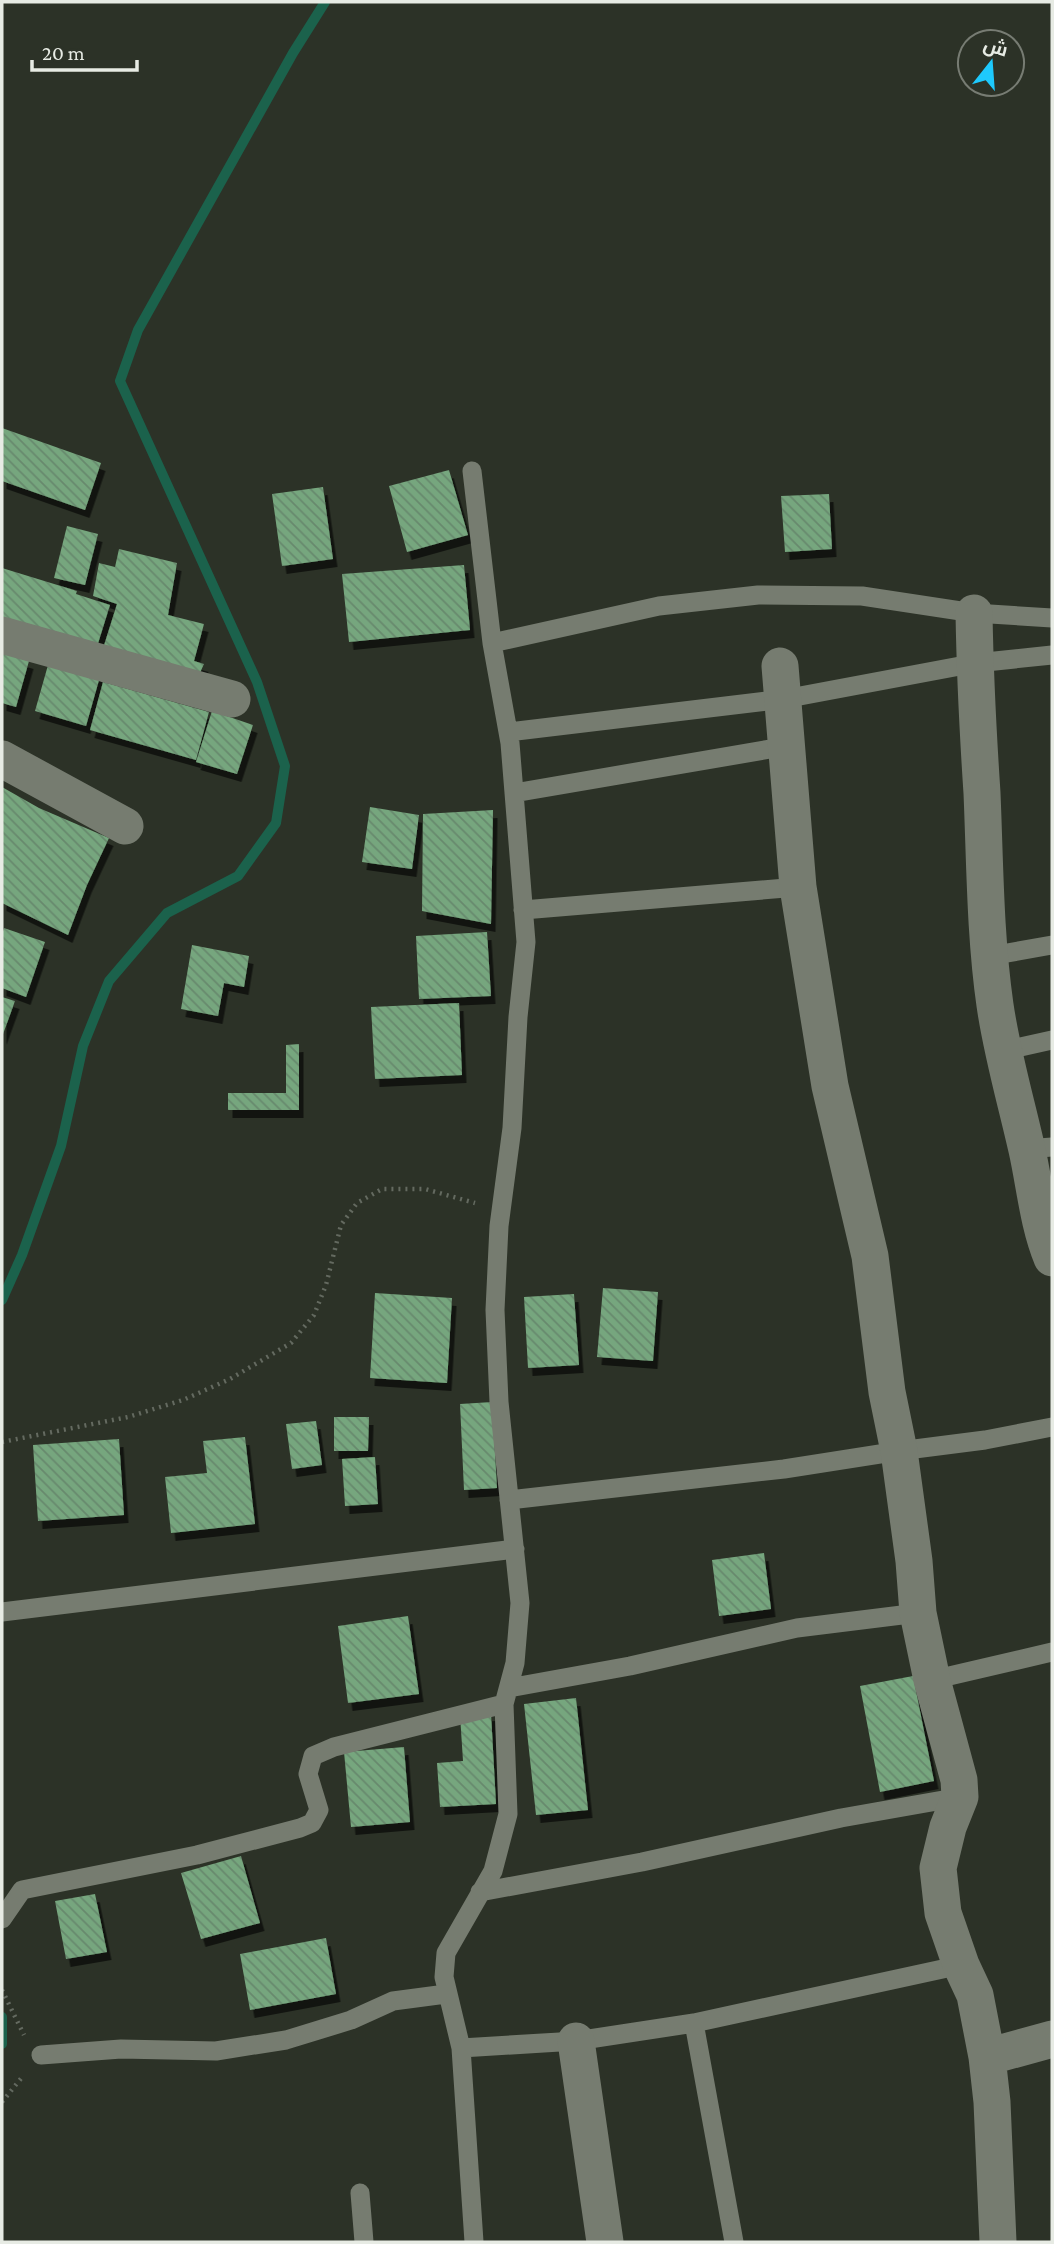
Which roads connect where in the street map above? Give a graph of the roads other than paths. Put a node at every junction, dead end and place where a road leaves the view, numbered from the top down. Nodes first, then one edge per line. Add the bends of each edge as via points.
1 (472, 471) dead end
2 (974, 613) junction
3 (1052, 618) edge
4 (2, 635) edge
5 (492, 643) junction
6 (1052, 655) edge
7 (976, 663) junction
8 (782, 683) junction
9 (232, 699) dead end
10 (508, 732) junction
11 (788, 746) junction
12 (2, 759) edge
13 (514, 793) junction
14 (125, 825) dead end
15 (798, 887) junction
16 (523, 911) junction
17 (1052, 945) edge
18 (990, 957) junction
19 (1052, 1040) edge
20 (1003, 1051) junction
21 (1039, 1148) edge
22 (1052, 1258) edge
23 (1052, 1427) edge
24 (899, 1451) junction
25 (509, 1500) junction
26 (515, 1549) junction
27 (2, 1612) edge
28 (918, 1613) junction
29 (1052, 1652) edge
30 (932, 1680) junction
31 (506, 1696) junction
32 (960, 1797) junction
33 (480, 1892) junction
34 (2, 1919) edge
35 (961, 1965) junction
36 (446, 1994) junction
37 (694, 2023) junction
38 (1052, 2039) edge
39 (576, 2040) junction
40 (461, 2048) junction
41 (41, 2055) road end
42 (987, 2057) junction
43 (360, 2193) dead end
44 (364, 2242) edge
45 (474, 2242) edge
46 (606, 2242) edge
47 (734, 2242) edge
48 (998, 2242) edge

1 - 5 lane
2 - 3 lane
2 - 5 lane via 862,596 758,595 659,606
2 - 7 street
4 - 9 street
5 - 10 lane
6 - 7 lane
7 - 8 lane
7 - 18 street
8 - 10 lane
8 - 11 street
10 - 13 lane
11 - 13 lane
11 - 15 street
12 - 14 street
13 - 16 lane
15 - 16 lane
15 - 24 street via 831,1086 870,1256
16 - 25 lane via 526,942 512,1128 499,1226 495,1323
17 - 18 lane
18 - 20 street
19 - 20 lane
20 - 21 street
21 - 22 street via 1044,1238
23 - 24 lane
24 - 25 lane via 784,1469
24 - 28 street
25 - 26 lane
26 - 27 lane
26 - 31 lane via 520,1603 515,1663
28 - 30 street
28 - 31 lane via 797,1628
29 - 30 lane
30 - 32 street
31 - 33 lane via 508,1814 493,1871
31 - 34 lane via 313,1756 308,1774 318,1810 312,1823 197,1855 22,1890
32 - 33 lane
32 - 35 street via 938,1868 943,1913
33 - 36 lane via 446,1953
35 - 37 lane
35 - 42 street via 975,1995
36 - 40 lane
36 - 41 lane via 393,2001 286,2040 216,2050 121,2049
37 - 39 lane
37 - 47 lane
38 - 42 street
39 - 40 lane
39 - 46 street
40 - 45 lane
42 - 48 street
43 - 44 lane

